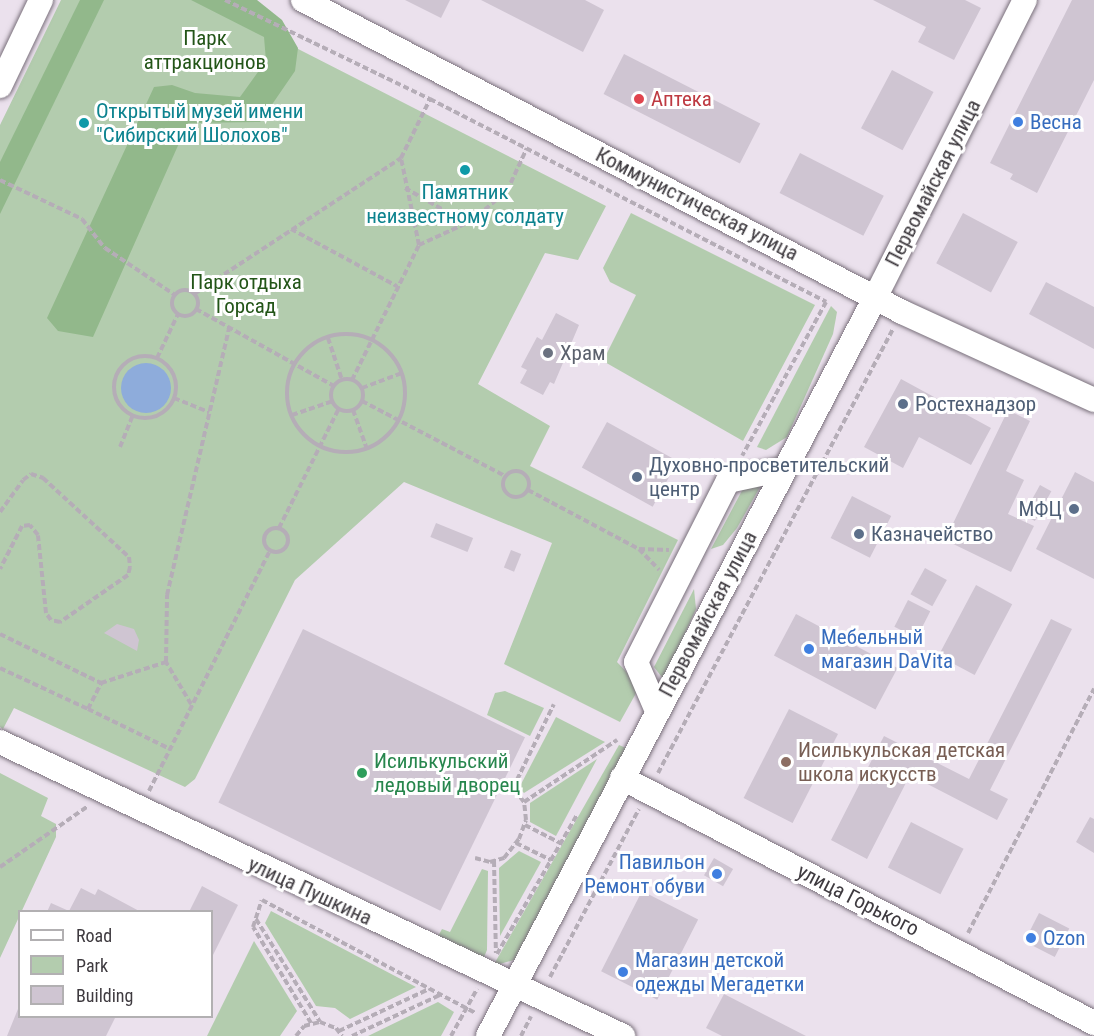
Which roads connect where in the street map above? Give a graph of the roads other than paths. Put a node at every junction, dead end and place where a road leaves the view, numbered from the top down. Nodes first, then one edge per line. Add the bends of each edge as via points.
1 (41, 0) edge
2 (303, 0) edge
3 (1025, 0) edge
4 (0, 86) edge
5 (876, 296) junction
6 (1094, 400) edge
7 (784, 469) junction
8 (657, 711) junction
9 (0, 742) edge
10 (622, 778) junction
11 (513, 987) junction
12 (1094, 1023) edge
13 (491, 1030) edge
14 (623, 1036) edge

1 - 4 street
2 - 5 street, Коммунистическая улица
3 - 5 street, Первомайская улица
5 - 6 street, Коммунистическая улица via 902,312
5 - 7 street, Первомайская улица
7 - 8 street, Первомайская улица
7 - 8 street via 728,481 636,662
8 - 10 street, Первомайская улица
9 - 11 street, улица Пушкина via 140,810 491,965
10 - 11 street, Первомайская улица
10 - 12 street, улица Горького
11 - 13 street, Первомайская улица
11 - 14 street, улица Пушкина

